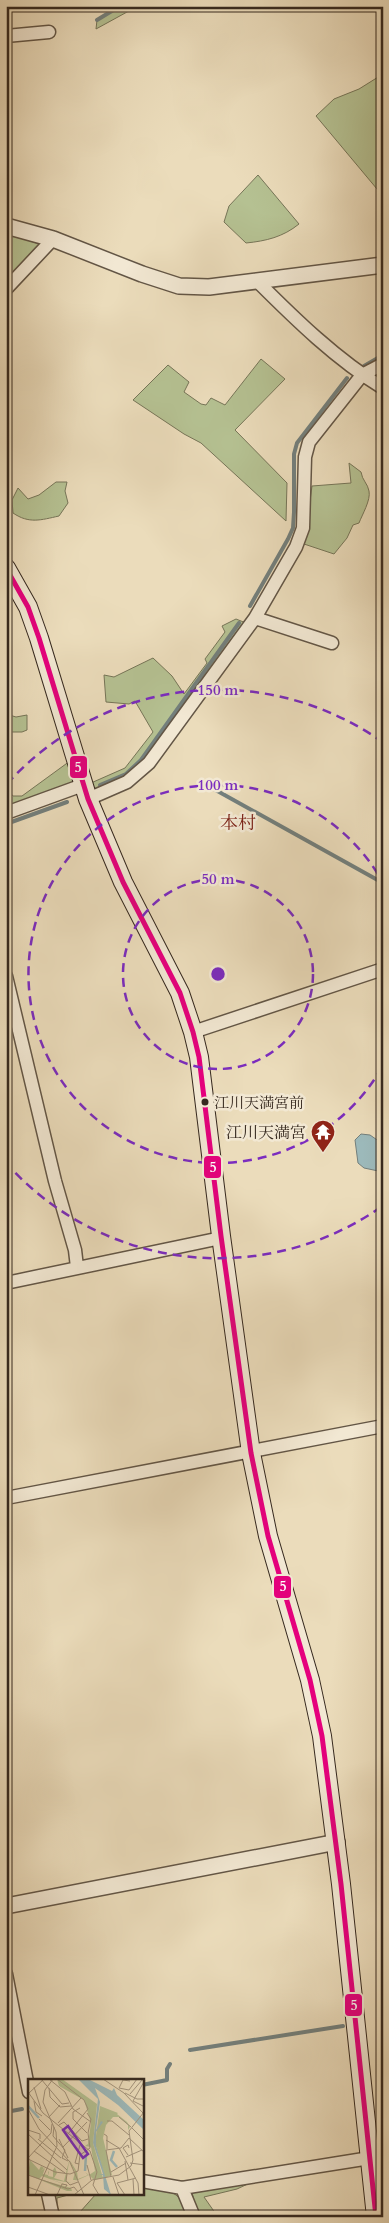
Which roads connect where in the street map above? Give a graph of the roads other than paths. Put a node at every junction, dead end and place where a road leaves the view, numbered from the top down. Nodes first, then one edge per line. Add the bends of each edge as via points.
1 (50, 32) dead end
2 (6, 36) edge
3 (6, 226) edge
4 (53, 239) junction
5 (383, 265) edge
6 (257, 282) junction
7 (6, 289) edge
8 (383, 364) edge
9 (362, 376) junction
10 (383, 388) edge
11 (6, 568) edge
12 (255, 618) junction
13 (332, 642) dead end
14 (85, 792) junction
15 (6, 813) edge
16 (383, 969) edge
17 (6, 976) edge
18 (193, 1032) junction
19 (222, 1238) junction
20 (77, 1267) junction
21 (6, 1283) edge
22 (383, 1426) edge
23 (252, 1453) junction
24 (6, 1498) edge
25 (337, 1842) junction
26 (6, 1906) edge
27 (6, 1974) edge
28 (28, 2087) edge
29 (370, 2158) junction
30 (144, 2180) edge
31 (182, 2188) junction
32 (48, 2196) edge
33 (53, 2217) edge
34 (194, 2217) edge
35 (376, 2217) edge

1 - 2 street
3 - 4 street
4 - 6 street via 179,286 209,287
4 - 7 street
5 - 6 street
6 - 9 street
8 - 9 street
9 - 10 street
9 - 12 street via 309,442 305,457 303,528 296,547
11 - 14 main road via 28,607 39,638
12 - 13 street
12 - 14 street via 150,763 127,782
14 - 15 street
14 - 18 main road via 123,882 172,974
16 - 18 street
17 - 20 street
18 - 19 main road
19 - 20 street
19 - 23 main road
20 - 21 street
22 - 23 street
23 - 24 street
23 - 25 main road via 268,1536 310,1680
25 - 26 street
25 - 29 main road
27 - 28 street
29 - 31 street
29 - 35 main road
30 - 31 street
31 - 34 street
32 - 33 street

